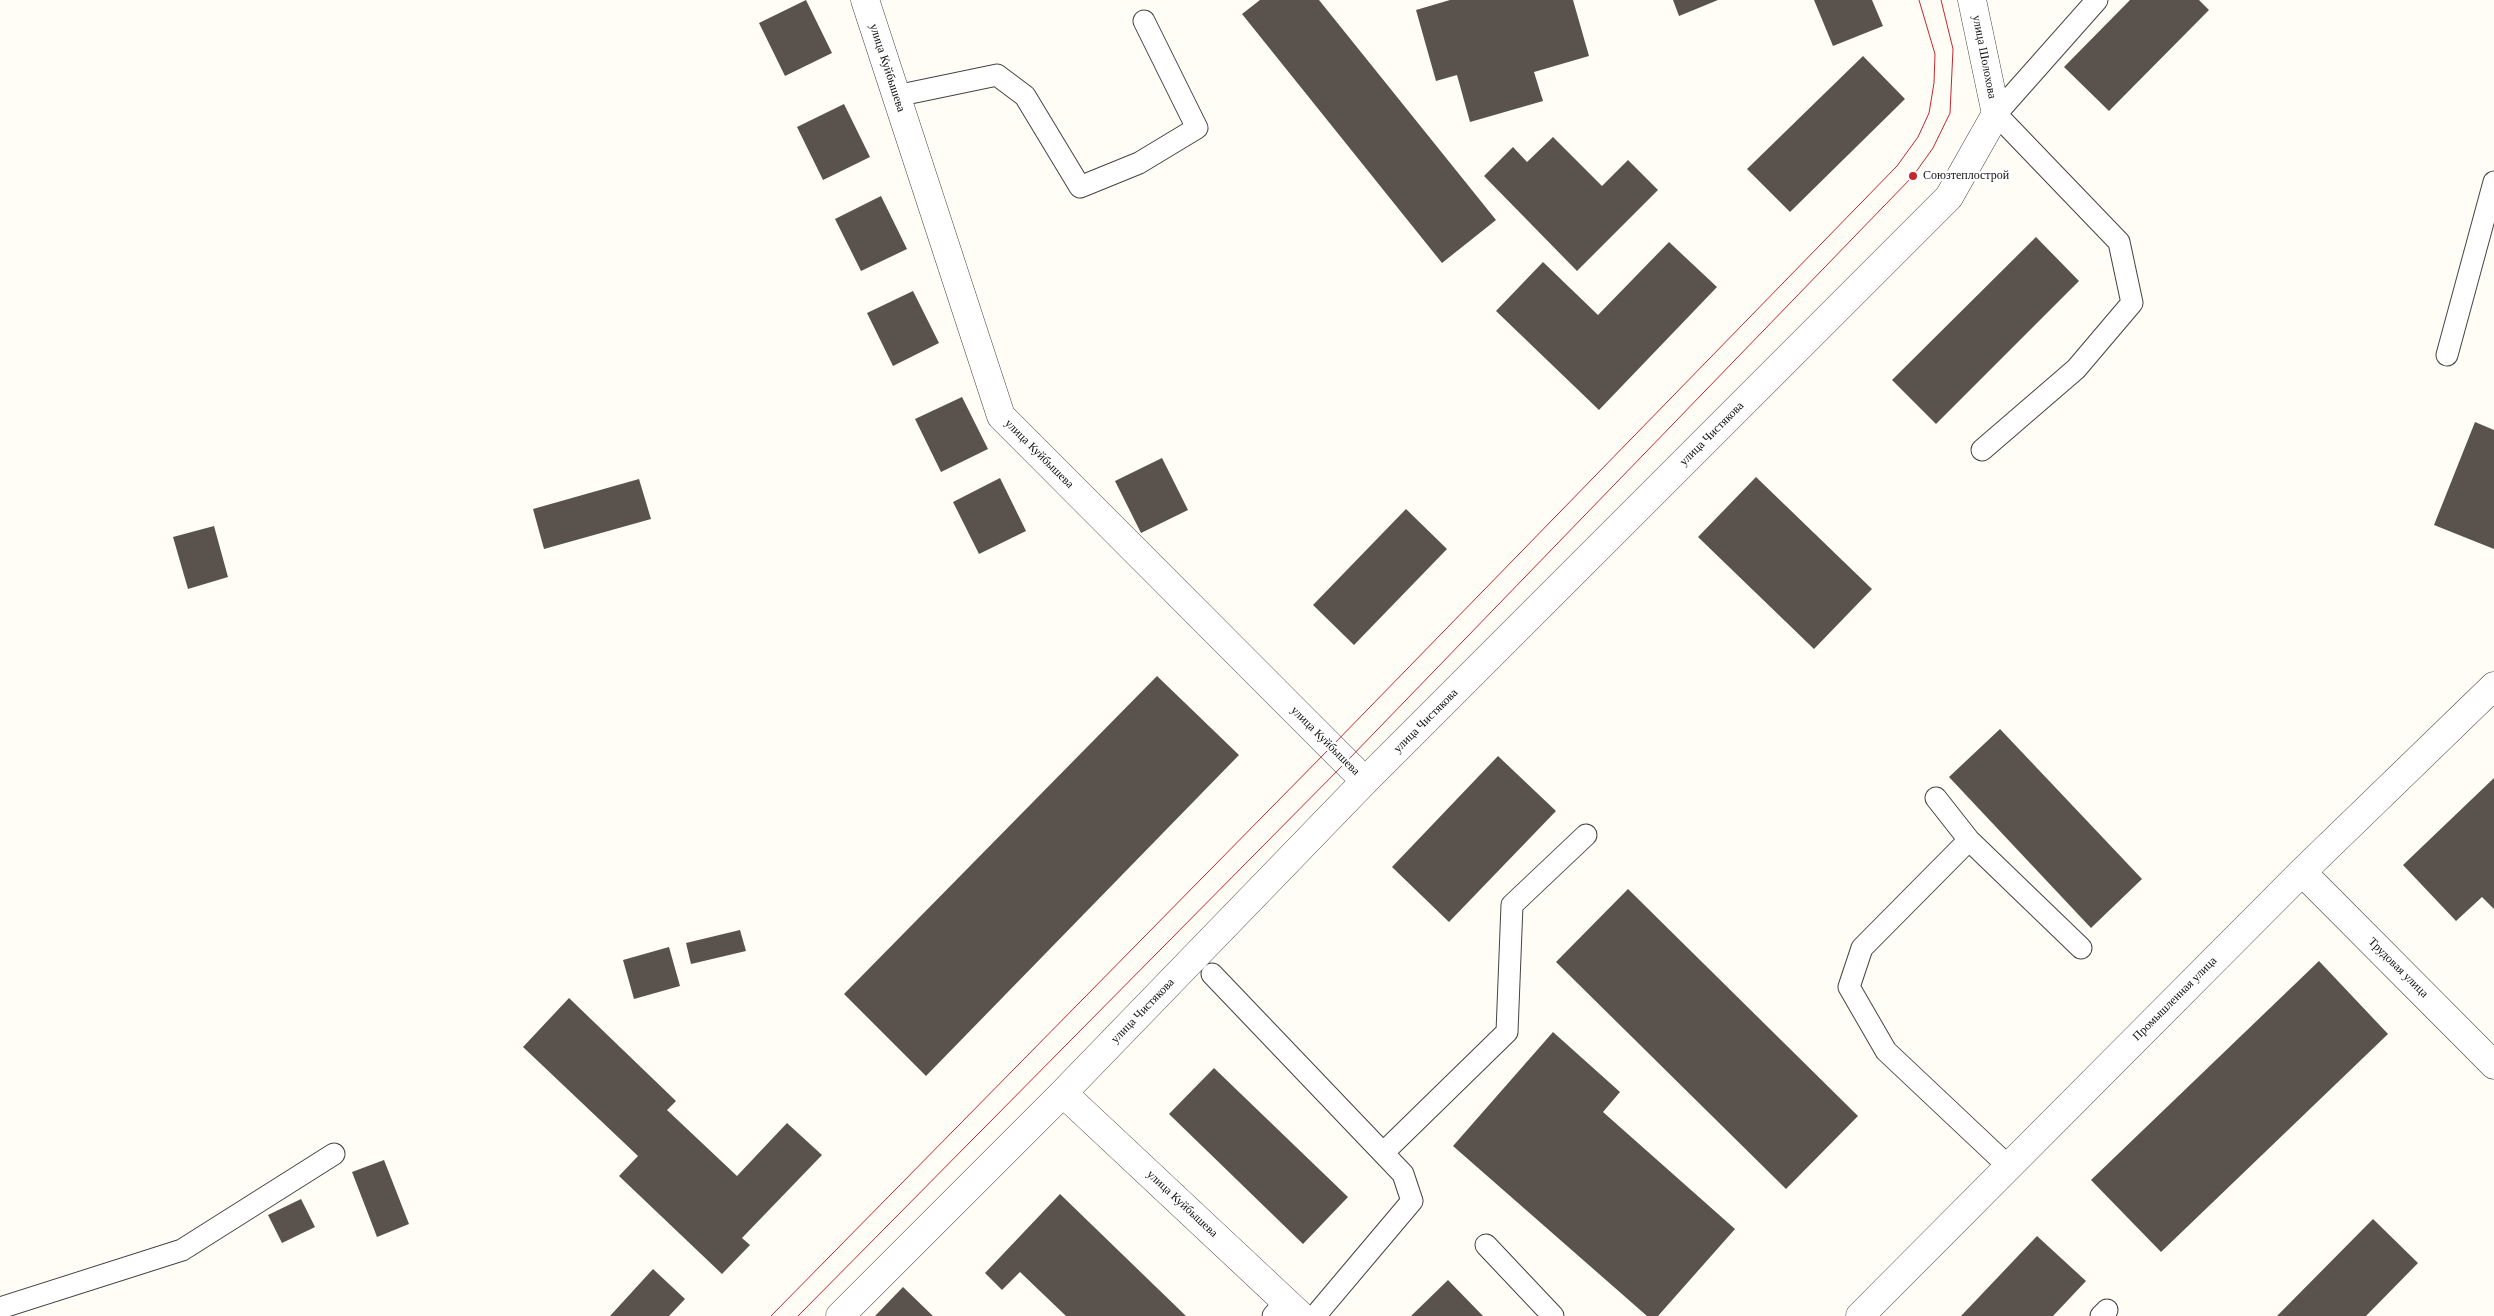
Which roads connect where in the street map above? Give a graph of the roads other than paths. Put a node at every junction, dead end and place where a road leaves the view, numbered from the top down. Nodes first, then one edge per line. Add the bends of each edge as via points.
1 (865, 0) edge
2 (1972, 0) edge
3 (2097, 0) edge
4 (1144, 21) dead end
5 (896, 96) junction
6 (1996, 114) junction
7 (2494, 182) edge
8 (2447, 355) dead end
9 (1982, 450) dead end
10 (2494, 686) edge
11 (1365, 781) junction
12 (1936, 798) dead end
13 (1586, 835) dead end
14 (1970, 840) junction
15 (2302, 872) junction
16 (2081, 948) dead end
17 (1212, 974) dead end
18 (2494, 1065) edge
19 (1063, 1093) junction
20 (1384, 1153) junction
21 (334, 1154) dead end
22 (2008, 1166) junction
23 (1486, 1245) dead end
24 (0, 1308) edge
25 (1286, 1311) edge
26 (840, 1316) edge
27 (1315, 1316) edge
28 (1553, 1316) edge
29 (1860, 1316) edge

1 - 5 street, улица Куйбышева
2 - 6 street, улица Шолохова
3 - 6 lane
4 - 5 lane via 1197,128 1139,163 1080,186 1025,96 996,75
5 - 11 street, улица Куйбышева via 1000,416
6 - 9 lane via 2119,242 2132,302 2076,369
6 - 11 street, улица Чистякова via 1950,197
7 - 8 lane
10 - 15 street, Промышленная улица
11 - 19 street, улица Чистякова
12 - 14 lane
13 - 20 lane via 1512,905 1507,1032
14 - 16 lane
14 - 22 lane via 1862,948 1849,987 1886,1051
15 - 18 street, Трудовая улица
15 - 22 street, Промышленная улица
17 - 20 lane
19 - 25 street, улица Куйбышева
19 - 26 street, улица Чистякова
20 - 27 lane via 1403,1174 1412,1201
21 - 24 lane via 182,1250
22 - 29 street, Промышленная улица
23 - 28 lane

